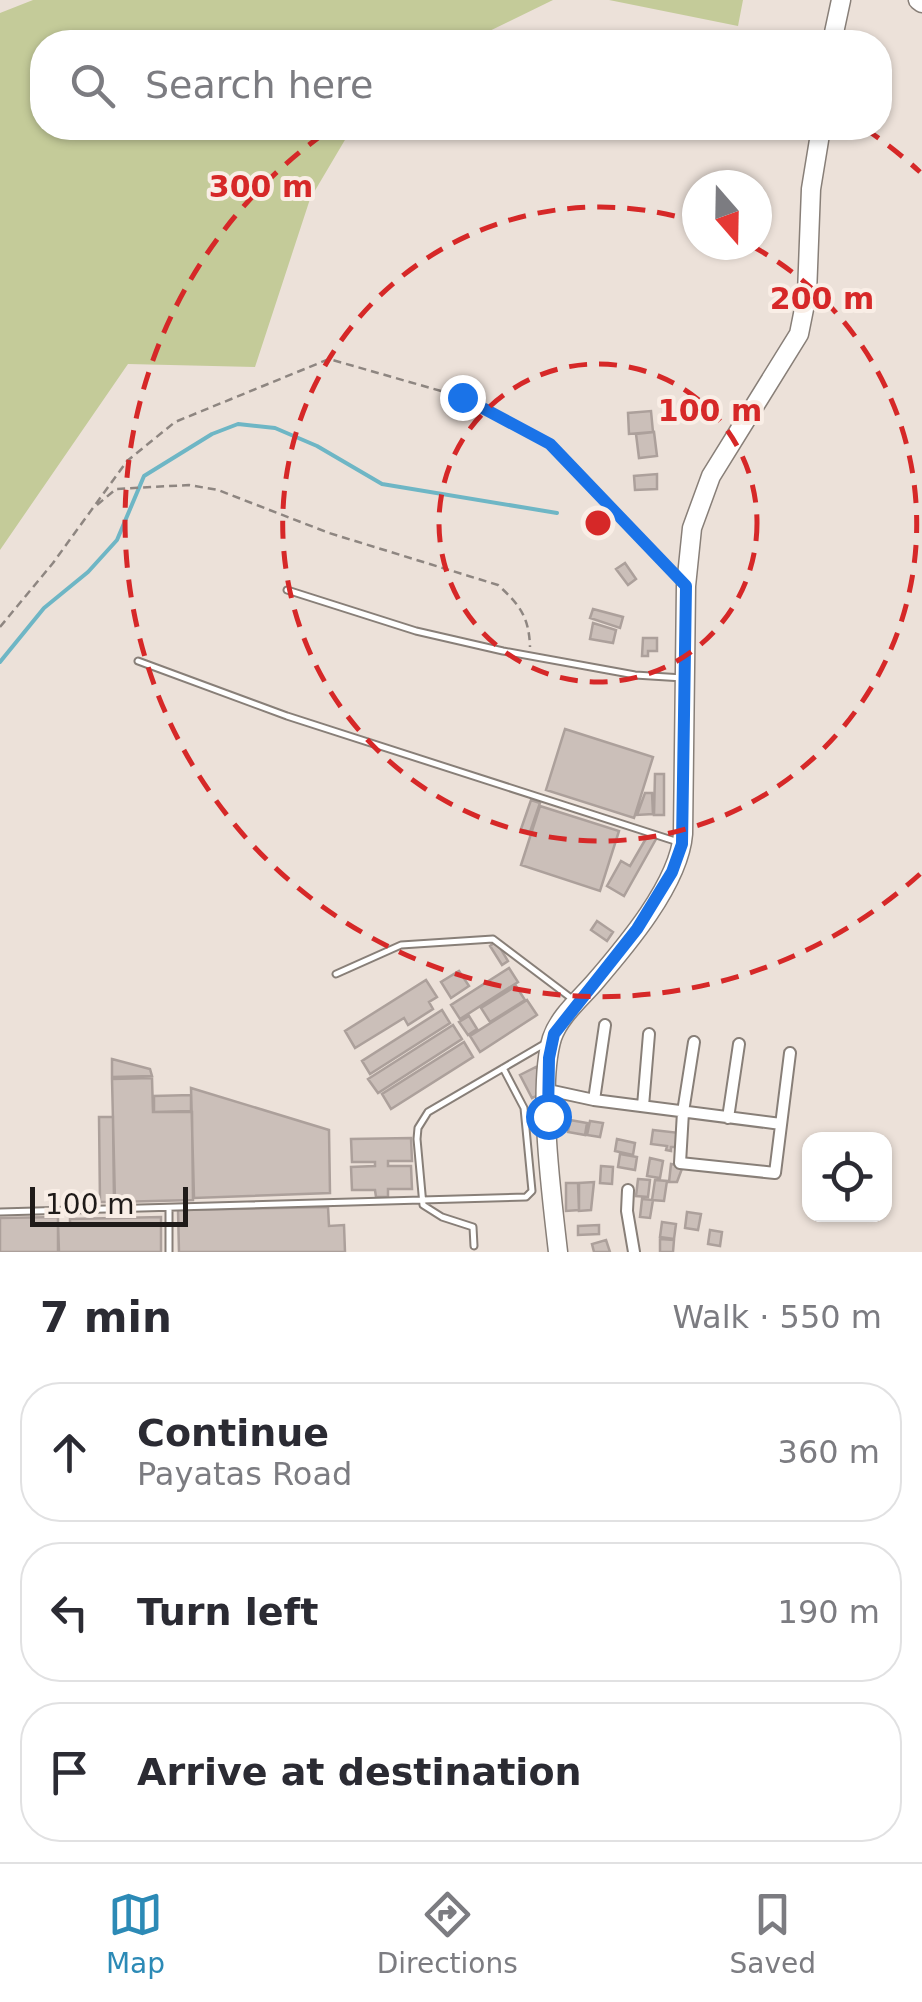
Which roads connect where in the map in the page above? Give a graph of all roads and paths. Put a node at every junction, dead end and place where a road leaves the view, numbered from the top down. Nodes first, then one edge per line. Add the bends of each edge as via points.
1 (841, 0) edge
2 (835, 30) edge
3 (820, 140) edge
4 (92, 509) junction
5 (686, 586) junction
6 (286, 590) dead end
7 (0, 627) edge
8 (530, 654) junction
9 (138, 661) dead end
10 (685, 678) junction
11 (682, 844) junction
12 (336, 974) dead end
13 (577, 1002) junction
14 (605, 1025) dead end
15 (649, 1034) dead end
16 (552, 1040) junction
17 (694, 1042) dead end
18 (739, 1044) dead end
19 (790, 1053) dead end
20 (503, 1068) junction
21 (548, 1090) junction
22 (594, 1100) junction
23 (644, 1106) junction
24 (683, 1112) junction
25 (728, 1118) junction
26 (781, 1124) junction
27 (628, 1190) dead end
28 (422, 1200) junction
29 (169, 1210) junction
30 (0, 1212) edge
31 (474, 1246) dead end
32 (169, 1252) edge
33 (558, 1252) edge
34 (634, 1252) edge

1 - 2 main road
3 - 5 main road via 802,323 700,498
4 - 5 path via 127,461 175,422 329,359 462,397 550,444
4 - 7 path
4 - 8 path via 116,489 218,490 329,533 498,585 519,604
5 - 10 main road
6 - 8 lane via 416,631
8 - 10 lane
9 - 11 lane via 270,711
10 - 11 main road
11 - 13 main road via 637,929
12 - 13 lane via 401,945 493,939
13 - 16 main road
14 - 22 street
15 - 23 street
16 - 20 lane
16 - 21 main road
17 - 24 street
18 - 25 street
19 - 26 street
20 - 28 lane via 424,1118 417,1139
20 - 28 lane via 524,1108 531,1194
21 - 22 street
21 - 33 main road
22 - 23 street
23 - 24 street
24 - 25 street
24 - 26 street via 680,1163 774,1173
25 - 26 street
27 - 34 street
28 - 29 lane
28 - 31 lane via 428,1210 473,1227
29 - 30 lane
29 - 32 lane

